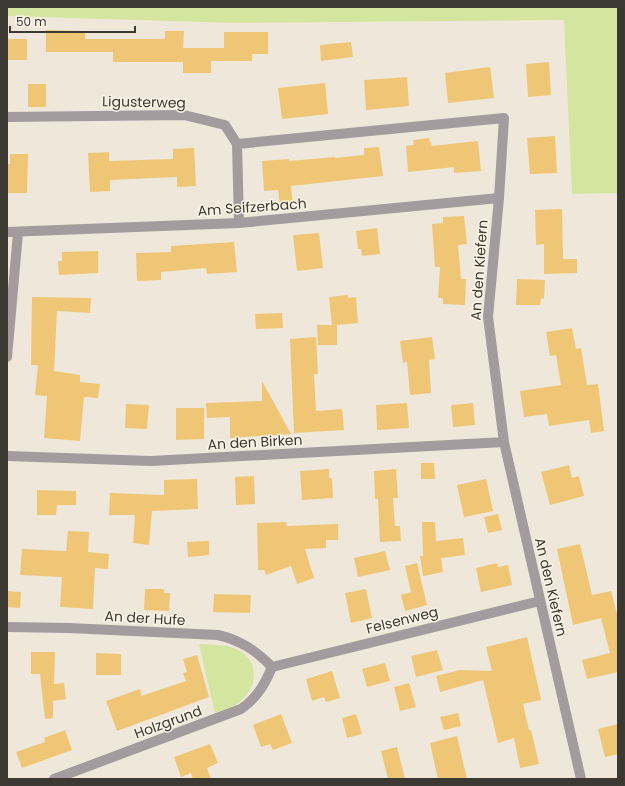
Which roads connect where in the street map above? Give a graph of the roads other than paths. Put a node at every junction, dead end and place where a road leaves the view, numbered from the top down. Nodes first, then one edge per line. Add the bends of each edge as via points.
1 (7, 117) edge
2 (237, 144) junction
3 (499, 198) junction
4 (239, 223) junction
5 (7, 232) edge
6 (18, 233) junction
7 (7, 357) edge
8 (504, 442) junction
9 (7, 456) edge
10 (540, 601) junction
11 (7, 627) edge
12 (272, 666) junction
13 (54, 779) edge
14 (581, 779) edge

1 - 2 street, Ligusterweg via 184,115 225,125
2 - 3 street, An den Kiefern via 504,118
2 - 4 street
3 - 4 street, Am Seifzerbach
3 - 8 street, An den Kiefern via 488,317
4 - 6 street, Am Seifzerbach
5 - 6 street, Am Seifzerbach
6 - 7 street
8 - 9 street, An den Birken via 151,461
8 - 10 street, An den Kiefern
10 - 12 street, Felsenweg
10 - 14 street, An den Kiefern
11 - 12 street, An der Hufe via 218,635 235,639 252,648
12 - 13 street, Holzgrund via 260,691 241,709

